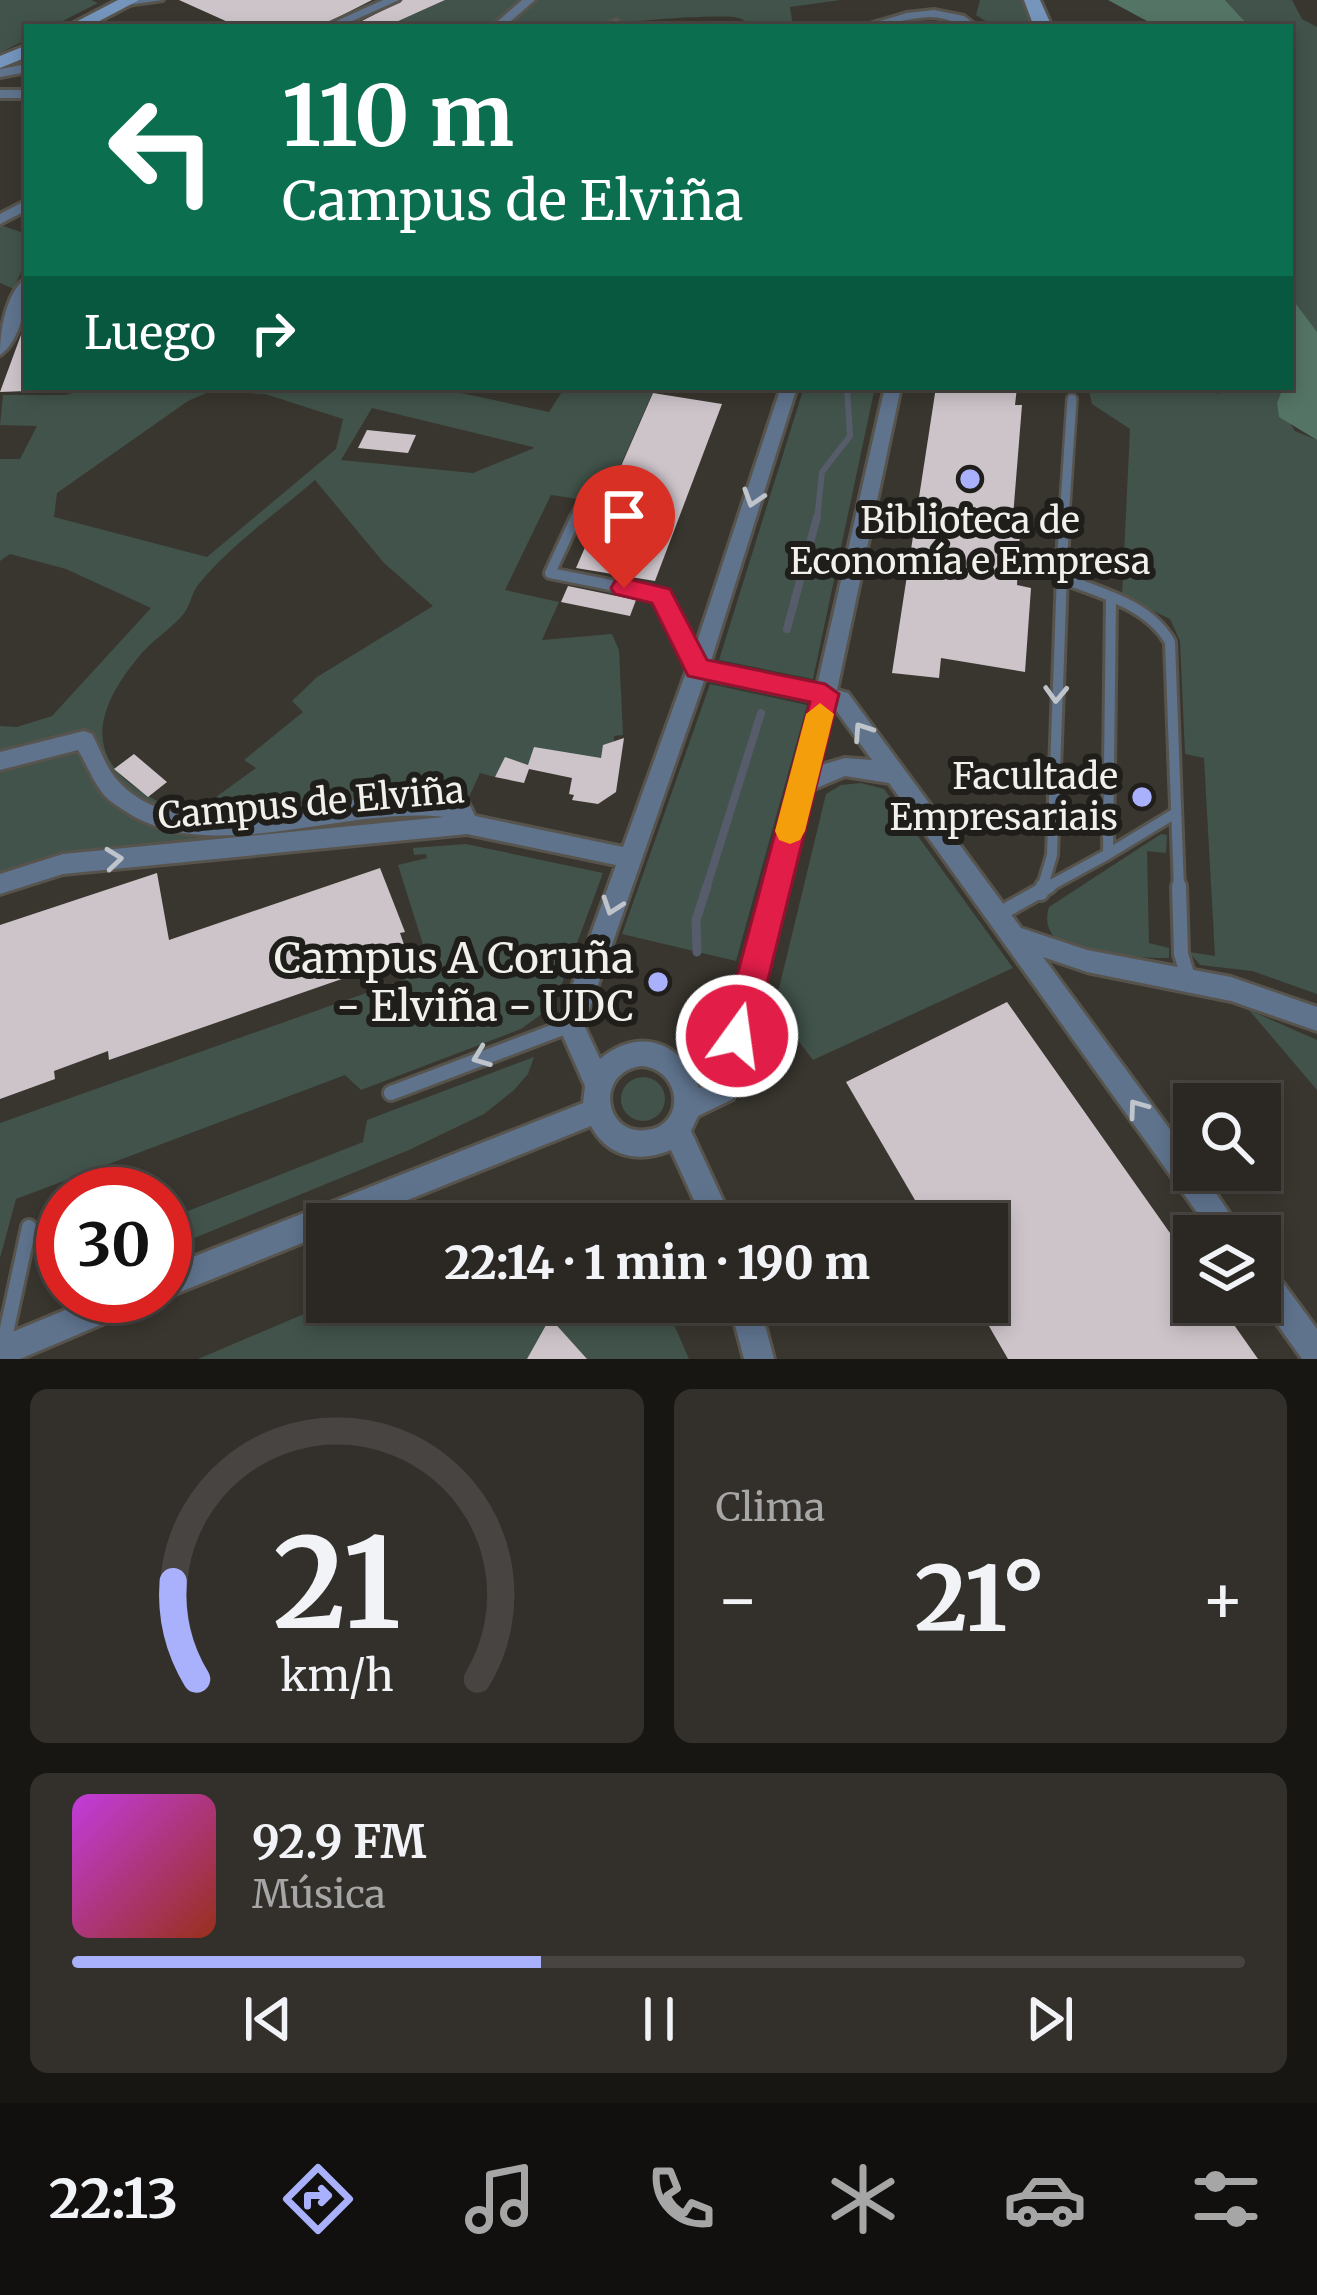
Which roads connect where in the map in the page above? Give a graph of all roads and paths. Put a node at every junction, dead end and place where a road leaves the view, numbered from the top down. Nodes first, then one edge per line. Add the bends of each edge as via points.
1 (157, 0) edge
2 (393, 0) edge
3 (529, 0) edge
4 (129, 1) edge
5 (81, 24) edge
6 (336, 24) edge
7 (501, 24) edge
8 (878, 24) edge
9 (968, 24) edge
10 (24, 290) edge
11 (0, 350) edge
12 (788, 390) edge
13 (892, 390) edge
14 (1072, 399) dead end
15 (599, 513) dead end
16 (1060, 577) junction
17 (1111, 599) junction
18 (698, 669) junction
19 (825, 694) junction
20 (0, 761) edge
21 (892, 775) junction
22 (802, 785) junction
23 (1174, 814) junction
24 (467, 824) junction
25 (1108, 854) junction
26 (628, 858) junction
27 (0, 884) edge
28 (1041, 893) junction
29 (1004, 926) junction
30 (1189, 980) junction
31 (1317, 1019) edge
32 (571, 1025) junction
33 (392, 1093) dead end
34 (597, 1097) junction
35 (682, 1118) junction
36 (712, 1203) edge
37 (1216, 1215) edge
38 (29, 1227) dead end
39 (192, 1271) edge
40 (1281, 1304) edge
41 (69, 1323) edge
42 (750, 1323) edge
43 (1, 1351) edge
44 (1317, 1354) edge
45 (759, 1359) edge

1 - 4 street
2 - 6 street
3 - 7 street
4 - 5 street
8 - 9 street via 923,13
10 - 11 street
12 -> 18 street
13 - 19 street
14 - 16 lane
15 - 18 lane via 579,510 550,573 661,595
16 - 17 lane
16 -> 28 lane via 1052,855
17 - 23 lane via 1166,627
17 - 25 lane
18 - 19 street
18 - 26 street
21 -> 19 street via 840,699
19 - 22 street
20 - 24 street via 84,740 114,792 173,824 416,804 460,809
21 - 22 street via 840,765
21 - 29 street
22 - 35 street via 724,1090
23 - 25 lane
23 - 30 lane
24 - 26 street, Campus de Elviña
27 -> 24 street, Campus de Elviña via 63,864
25 - 28 lane
26 -> 32 street
28 - 29 lane
29 - 30 street via 1087,961
37 -> 29 street
30 - 31 street
32 -> 33 lane
32 - 34 street
34 - 35 street via 607,1130 627,1143 655,1143
34 - 35 street via 611,1064 654,1054 675,1066 687,1086
34 - 39 street
35 - 36 street
38 - 43 lane
40 - 44 street
41 - 43 street
42 - 45 street

